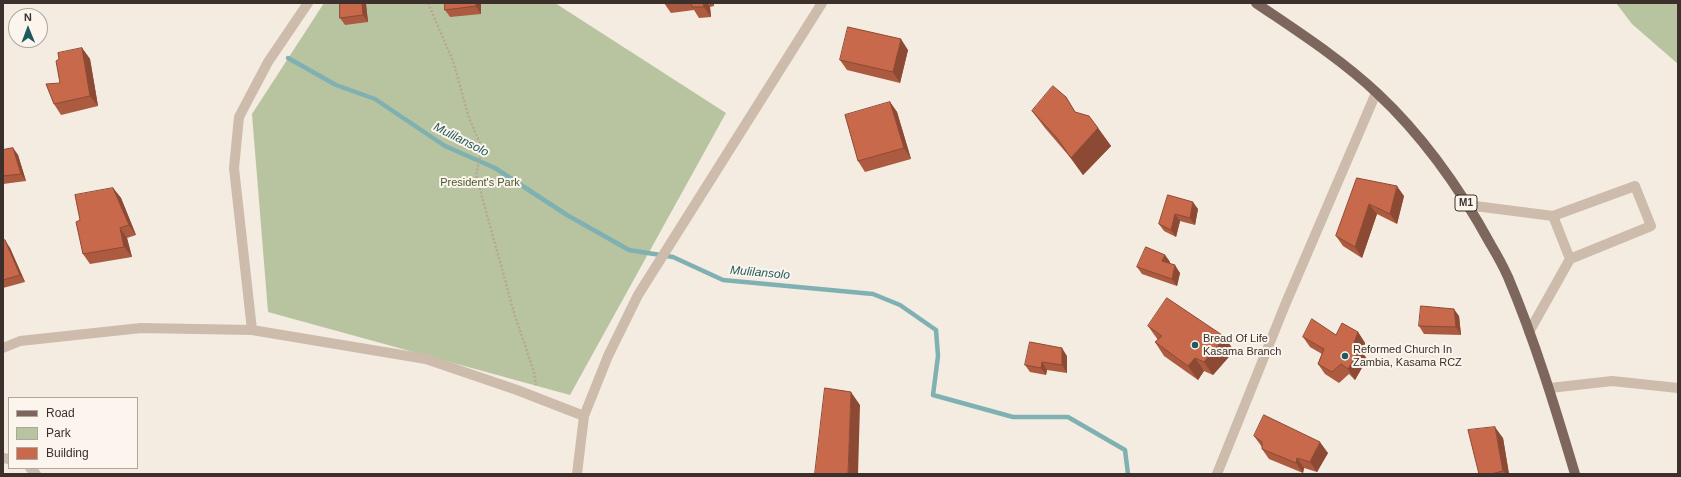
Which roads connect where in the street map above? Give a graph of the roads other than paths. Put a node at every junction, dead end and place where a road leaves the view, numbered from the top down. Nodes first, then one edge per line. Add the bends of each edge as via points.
1 (308, 3) edge
2 (822, 3) edge
3 (1256, 3) edge
4 (1376, 93) junction
5 (1467, 205) junction
6 (1553, 216) junction
7 (1570, 259) junction
8 (252, 330) junction
9 (1529, 332) junction
10 (3, 348) edge
11 (1550, 388) junction
12 (1678, 388) edge
13 (584, 416) junction
14 (577, 474) edge
15 (1217, 474) edge
16 (1575, 474) edge

1 - 8 street via 268,62 239,117 234,168
2 - 13 street via 638,295 608,356
3 - 4 main road, M1
4 - 5 main road, M1 via 1426,147
4 - 15 street via 1285,305
5 - 6 street
5 - 9 main road, M1 via 1508,276
6 - 7 street
6 - 7 street via 1635,186 1651,226
7 - 9 street
8 - 10 street via 140,328 20,341
8 - 13 street via 426,359
9 - 11 main road, M1
11 - 12 street via 1612,381
11 - 16 main road, M1
13 - 14 street

